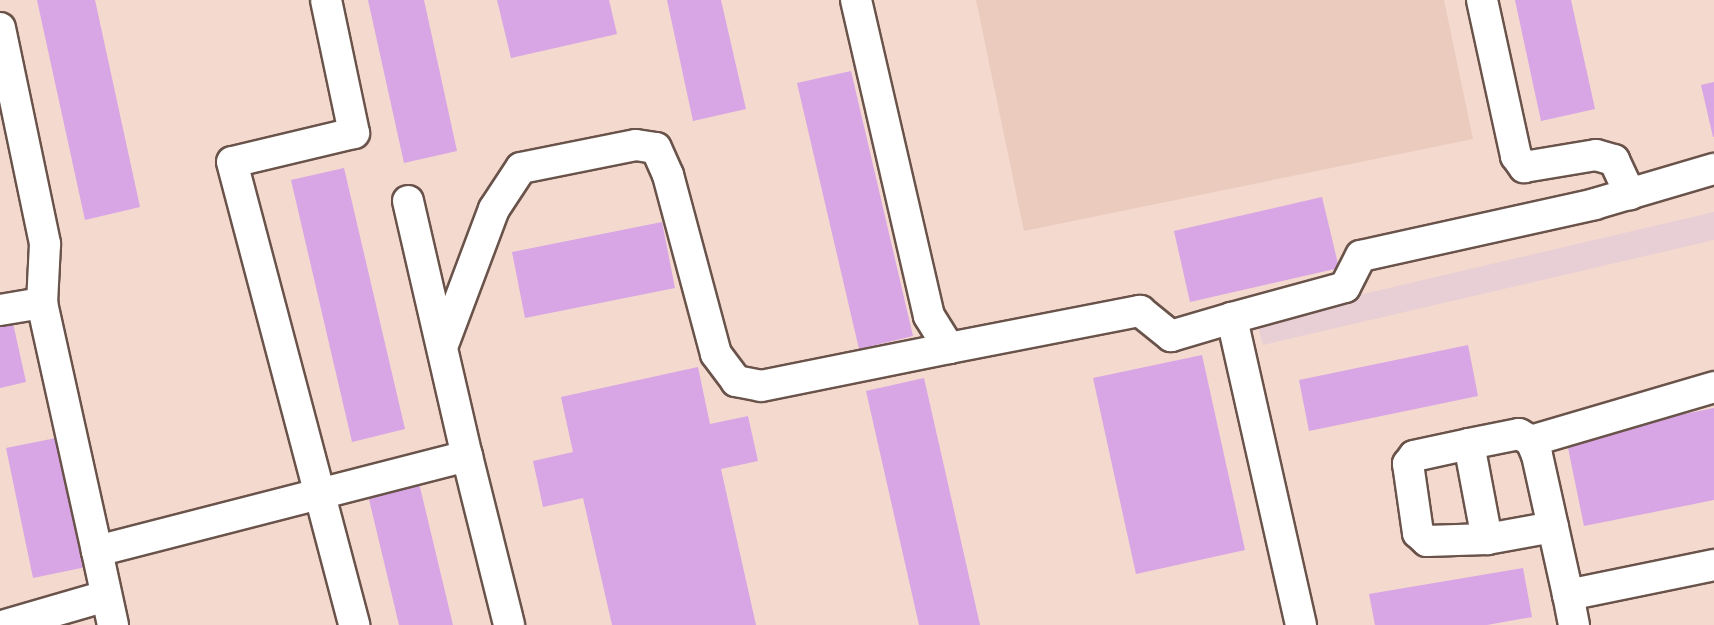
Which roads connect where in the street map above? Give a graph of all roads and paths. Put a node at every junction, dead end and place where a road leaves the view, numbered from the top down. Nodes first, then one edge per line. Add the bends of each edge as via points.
1 (326, 0) edge
2 (856, 0) edge
3 (1482, 0) edge
4 (0, 28) edge
5 (1714, 169) edge
6 (1630, 194) junction
7 (408, 201) dead end
8 (42, 303) junction
9 (0, 310) edge
10 (1232, 318) junction
11 (444, 342) junction
12 (949, 348) junction
13 (1714, 387) edge
14 (1531, 441) junction
15 (1469, 444) junction
16 (467, 456) junction
17 (320, 492) junction
18 (1553, 527) junction
19 (1487, 539) junction
20 (97, 551) junction
21 (1714, 565) edge
22 (1568, 595) junction
23 (110, 611) edge
24 (6, 625) edge
25 (354, 625) edge
26 (509, 625) edge
27 (1301, 625) edge
28 (1574, 625) edge

1 - 17 lane via 354,133 232,162
2 - 12 lane via 929,316
3 - 6 lane via 1516,156 1524,167 1596,155 1614,160
4 - 8 lane via 45,244
5 - 6 lane
6 - 10 lane via 1361,256 1345,287
7 - 11 lane
8 - 9 lane
8 - 20 lane
10 - 12 lane via 1171,336 1140,311
10 - 27 lane
11 - 12 lane via 494,209 521,168 636,145 656,148 668,175 716,354 736,381 761,386
11 - 16 lane
13 - 14 lane
14 - 15 lane via 1519,434
14 - 18 lane
15 - 19 lane
15 - 19 lane via 1414,456 1406,478 1418,533 1427,541
16 - 17 lane
16 - 26 lane
17 - 20 lane
17 - 25 lane
18 - 19 lane
18 - 22 lane
20 - 23 lane
21 - 22 lane
22 - 28 lane
23 - 24 lane

